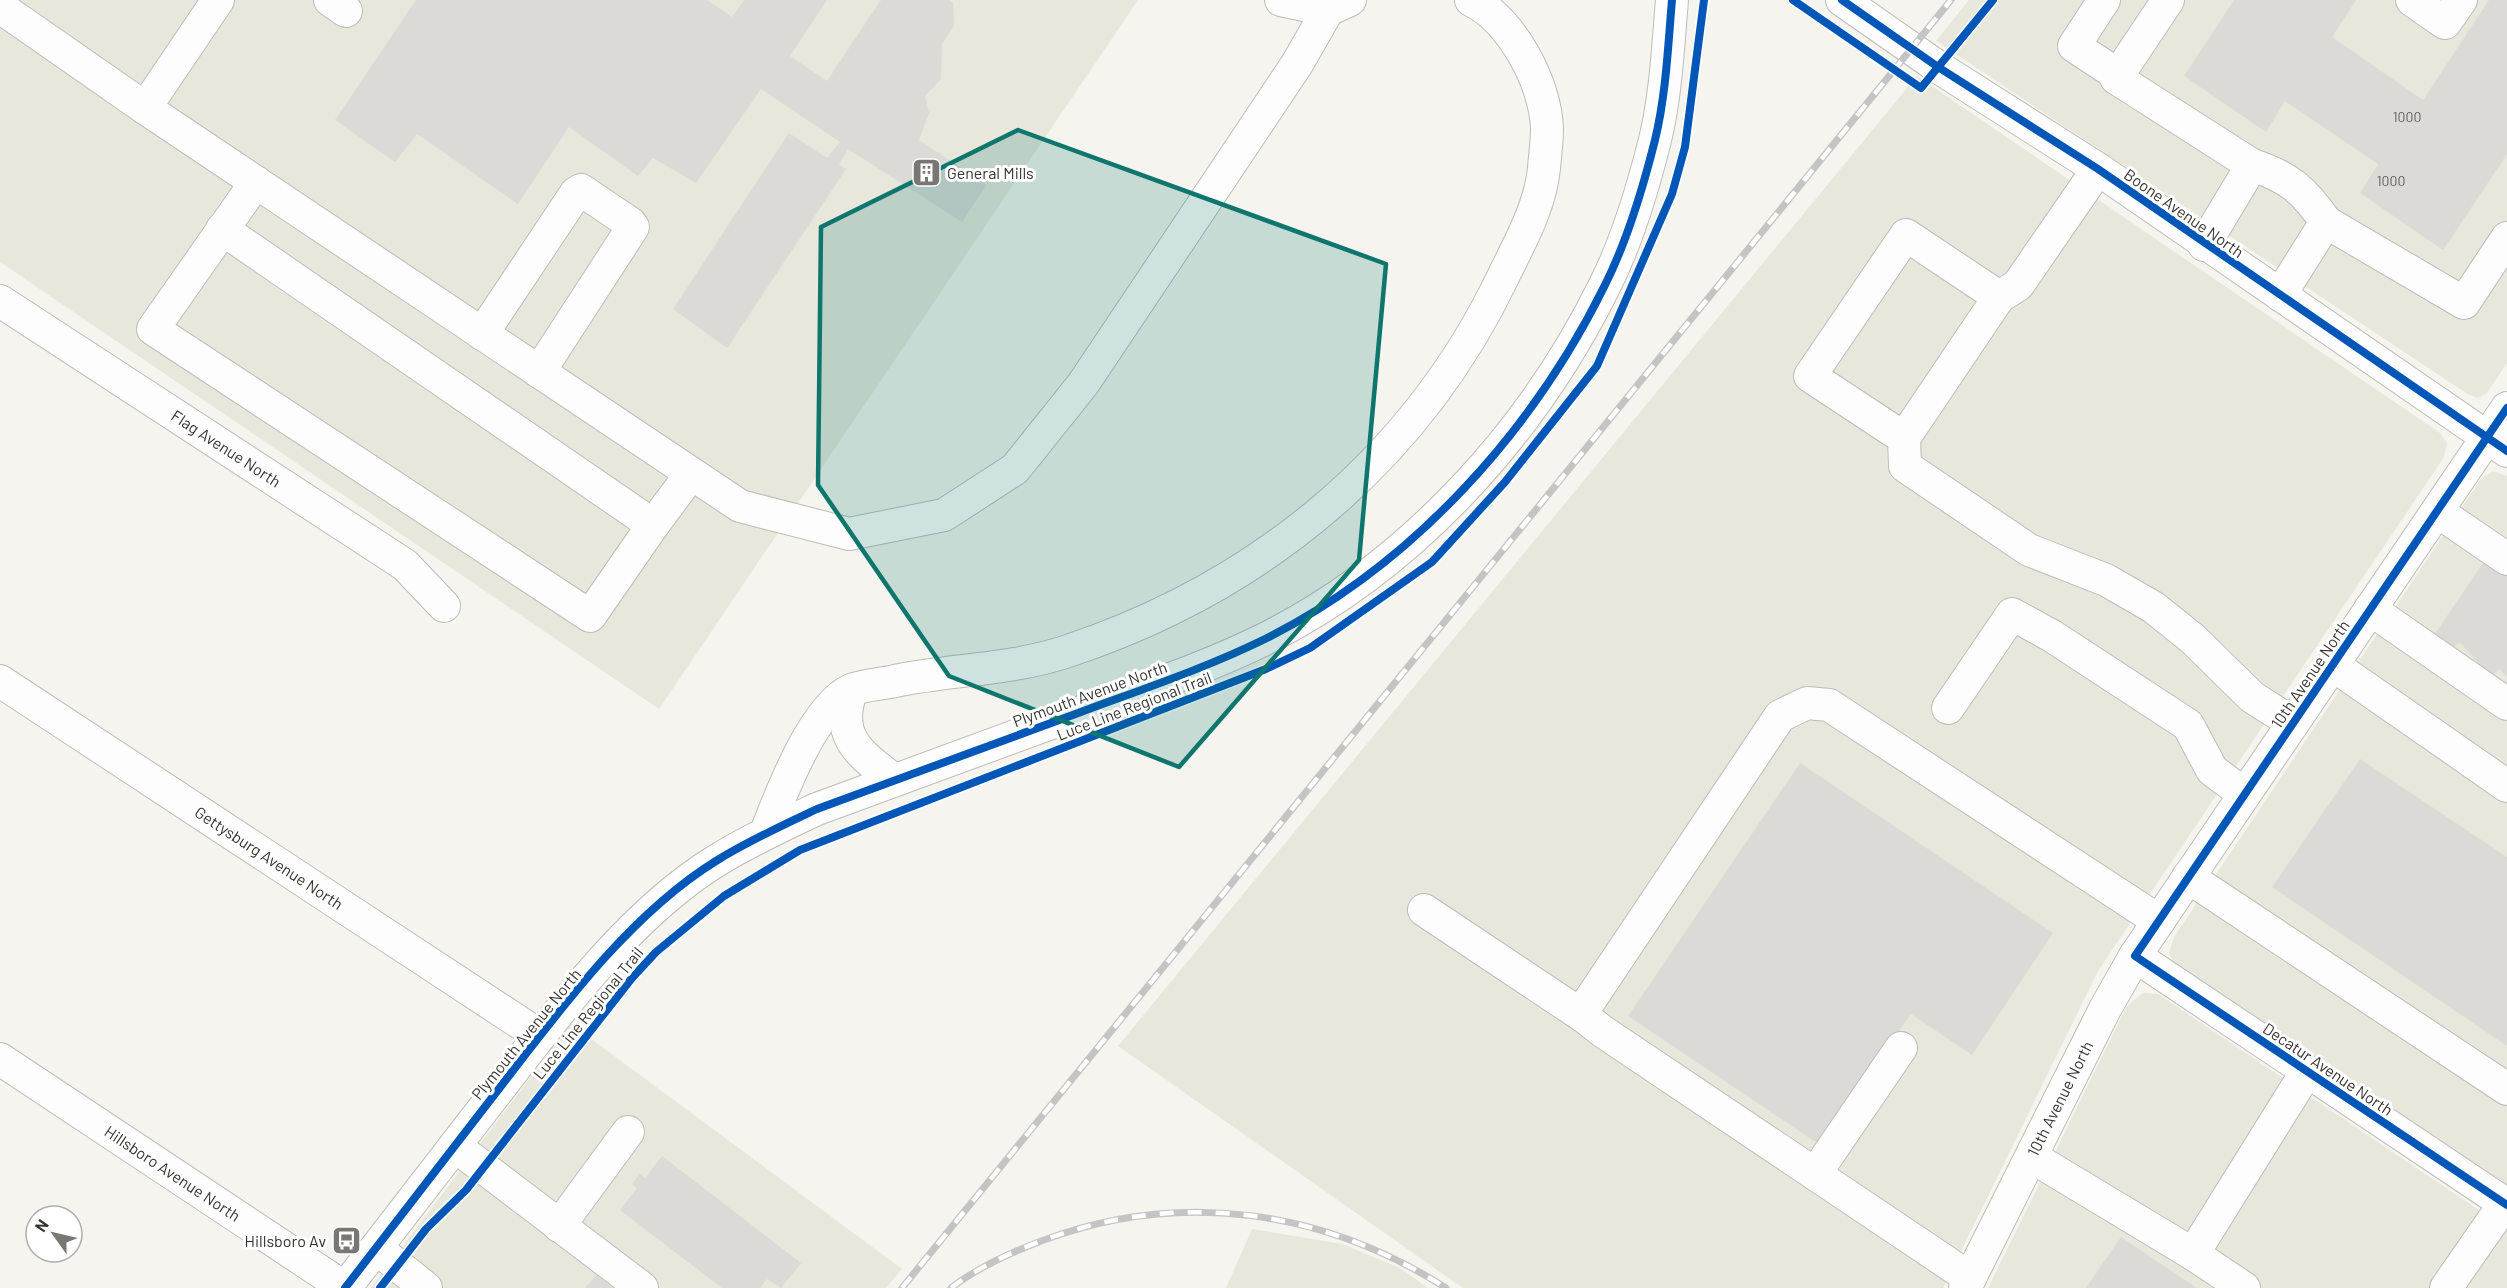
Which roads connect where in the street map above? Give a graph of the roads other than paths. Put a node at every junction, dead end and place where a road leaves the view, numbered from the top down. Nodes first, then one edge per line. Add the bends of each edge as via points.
1 (218, 0) edge
2 (1281, 0) edge
3 (1471, 0) edge
4 (1672, 0) edge
5 (1842, 0) edge
6 (2104, 0) edge
7 (2168, 0) edge
8 (2412, 0) edge
9 (2461, 0) edge
10 (1339, 5) edge
11 (0, 7) edge
12 (2118, 75) junction
13 (145, 108) junction
14 (2252, 165) junction
15 (2098, 169) junction
16 (256, 182) junction
17 (2326, 222) junction
18 (222, 229) junction
19 (2507, 238) edge
20 (2204, 244) junction
21 (2280, 295) junction
22 (1999, 297) junction
23 (0, 301) edge
24 (482, 334) junction
25 (539, 372) junction
26 (2507, 408) edge
27 (1904, 438) junction
28 (2497, 444) edge
29 (691, 474) junction
30 (2437, 511) junction
31 (653, 525) junction
32 (2507, 559) edge
33 (444, 606) dead end
34 (2370, 609) junction
35 (2333, 665) junction
36 (0, 681) edge
37 (852, 690) junction
38 (2507, 704) edge
39 (1948, 708) dead end
40 (2293, 723) junction
41 (894, 780) junction
42 (2507, 786) edge
43 (2244, 795) junction
44 (766, 832) junction
45 (2188, 877) junction
46 (1424, 910) dead end
47 (2158, 921) junction
48 (2135, 956) junction
49 (1583, 1016) junction
50 (540, 1036) junction
51 (1901, 1048) dead end
52 (0, 1059) edge
53 (2307, 1071) junction
54 (2507, 1089) edge
55 (628, 1132) dead end
56 (455, 1146) junction
57 (2032, 1156) junction
58 (1815, 1174) junction
59 (2506, 1204) edge
60 (559, 1226) junction
61 (376, 1248) junction
62 (2193, 1254) junction
63 (1967, 1283) edge
64 (345, 1288) edge
65 (426, 1288) edge
66 (642, 1288) edge
67 (2244, 1288) edge
68 (2446, 1288) edge

1 - 13 street
2 - 10 street
3 - 37 street via 1485,7 1513,39 1536,77 1547,127 1544,176 1525,232 1480,325 1412,422 1330,507 1252,565 1156,617 1066,652 994,668 924,675
4 - 41 street, Plymouth Avenue North via 1656,137 1634,213 1606,283 1567,355 1521,420 1445,506 1393,557 1267,638 1200,668
5 - 15 street, Boone Avenue North via 1938,67
6 - 12 street via 2074,46
7 - 12 street
8 - 9 street via 2445,23
10 - 29 street via 1089,374 1015,470 944,515 849,534 740,506
11 - 13 street
12 - 14 street via 2116,78
13 - 16 street
14 - 17 street via 2280,174 2301,189
14 - 20 street
15 - 20 street, Boone Avenue North
15 - 22 street via 2018,285
16 - 18 street
16 - 24 street
17 - 19 street via 2464,303
17 - 21 street
18 - 31 street
18 - 31 street via 153,328 590,616
20 - 21 street, Boone Avenue North
21 - 28 street, Boone Avenue North
22 - 27 street
22 - 27 street via 1906,235 1810,376
23 - 33 street, Flag Avenue North via 405,565
24 - 25 street
24 - 25 street via 581,190 633,227
25 - 29 street
26 - 28 street, 10th Avenue North
27 - 40 street via 1905,466 2029,550 2106,580 2153,607 2193,639 2252,697
28 - 30 street, 10th Avenue North
29 - 31 street
30 - 32 street
30 - 34 street, 10th Avenue North
34 - 35 street, 10th Avenue North
34 - 38 street
35 - 40 street, 10th Avenue North
35 - 42 street
36 - 50 street, Gettysburg Avenue North
37 - 41 street via 845,707 849,733 859,753
37 - 44 street via 831,704 817,723 779,797
39 - 43 street via 2012,614 2188,725 2212,770
40 - 43 street, 10th Avenue North
41 - 44 street, Plymouth Avenue North
43 - 45 street, 10th Avenue North
44 - 50 street, Plymouth Avenue North via 715,861 639,924
45 - 47 street, 10th Avenue North
45 - 54 street
46 - 49 street
47 - 48 street, 10th Avenue North
47 - 49 street via 1829,705 1807,704 1780,716
48 - 53 street, Decatur Avenue North
48 - 57 street, 10th Avenue North
49 - 58 street
50 - 56 street, Plymouth Avenue North
51 - 58 street
52 - 64 street, Hillsboro Avenue North
53 - 59 street, Decatur Avenue North
53 - 62 street
55 - 60 street
56 - 60 street
56 - 61 street, Plymouth Avenue North
57 - 62 street
57 - 63 street, 10th Avenue North
58 - 63 street
59 - 68 street
60 - 66 street
61 - 64 street, Plymouth Avenue North
61 - 65 street
62 - 67 street

